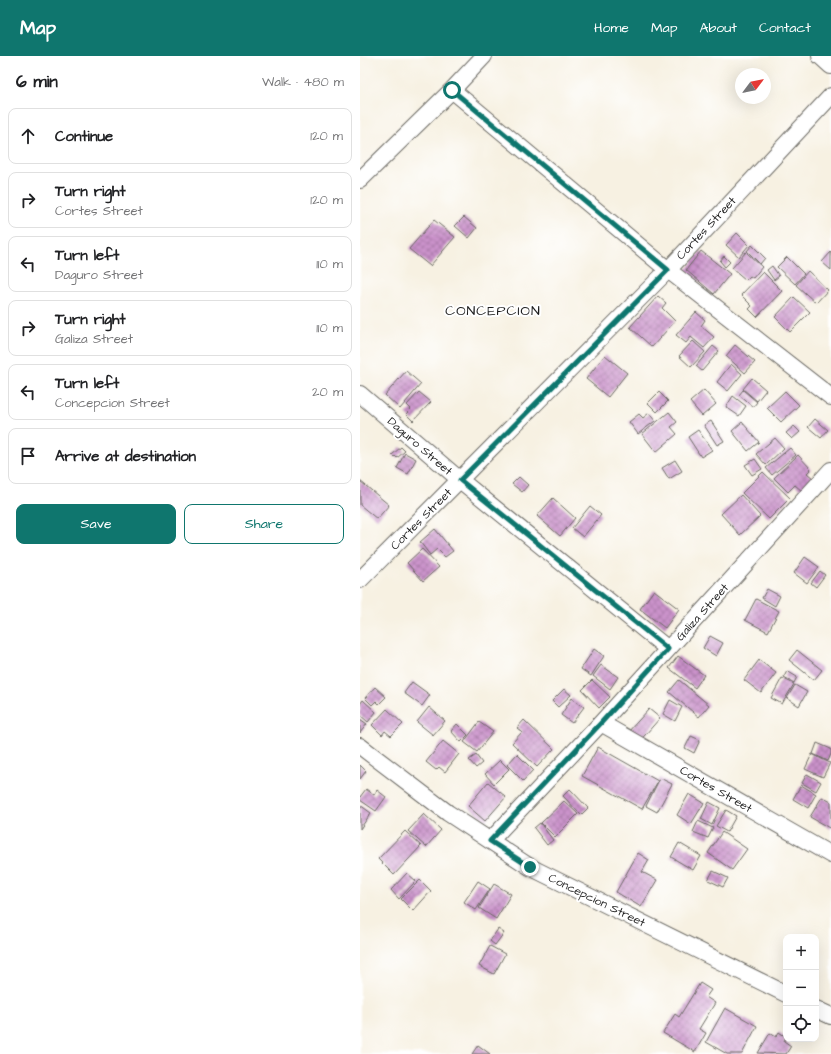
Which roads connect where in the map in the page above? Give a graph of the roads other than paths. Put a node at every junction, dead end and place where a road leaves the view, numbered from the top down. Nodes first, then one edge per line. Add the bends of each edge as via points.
1 (484, 56) edge
2 (820, 56) edge
3 (831, 66) edge
4 (452, 90) junction
5 (831, 96) edge
6 (360, 180) edge
7 (668, 270) junction
8 (360, 394) edge
9 (831, 397) edge
10 (831, 470) edge
11 (460, 480) junction
12 (360, 580) edge
13 (668, 649) junction
14 (601, 723) junction
15 (360, 746) edge
16 (490, 841) junction
17 (831, 855) edge
18 (783, 993) edge
19 (819, 1010) edge
20 (831, 1016) edge

1 - 4 street
2 - 3 street
4 - 6 street
4 - 7 street
5 - 7 street, Cortes Street
7 - 9 street
7 - 11 street, Cortes Street
8 - 11 street, Daguro Street
10 - 13 street, Galiza Street
11 - 12 street, Cortes Street
11 - 13 street, Daguro Street
13 - 14 street, Galiza Street
14 - 16 street, Galiza Street
14 - 17 street, Cortes Street
15 - 16 street, Concepcion Street via 448,814
16 - 18 street, Concepcion Street via 530,867
19 - 20 street

